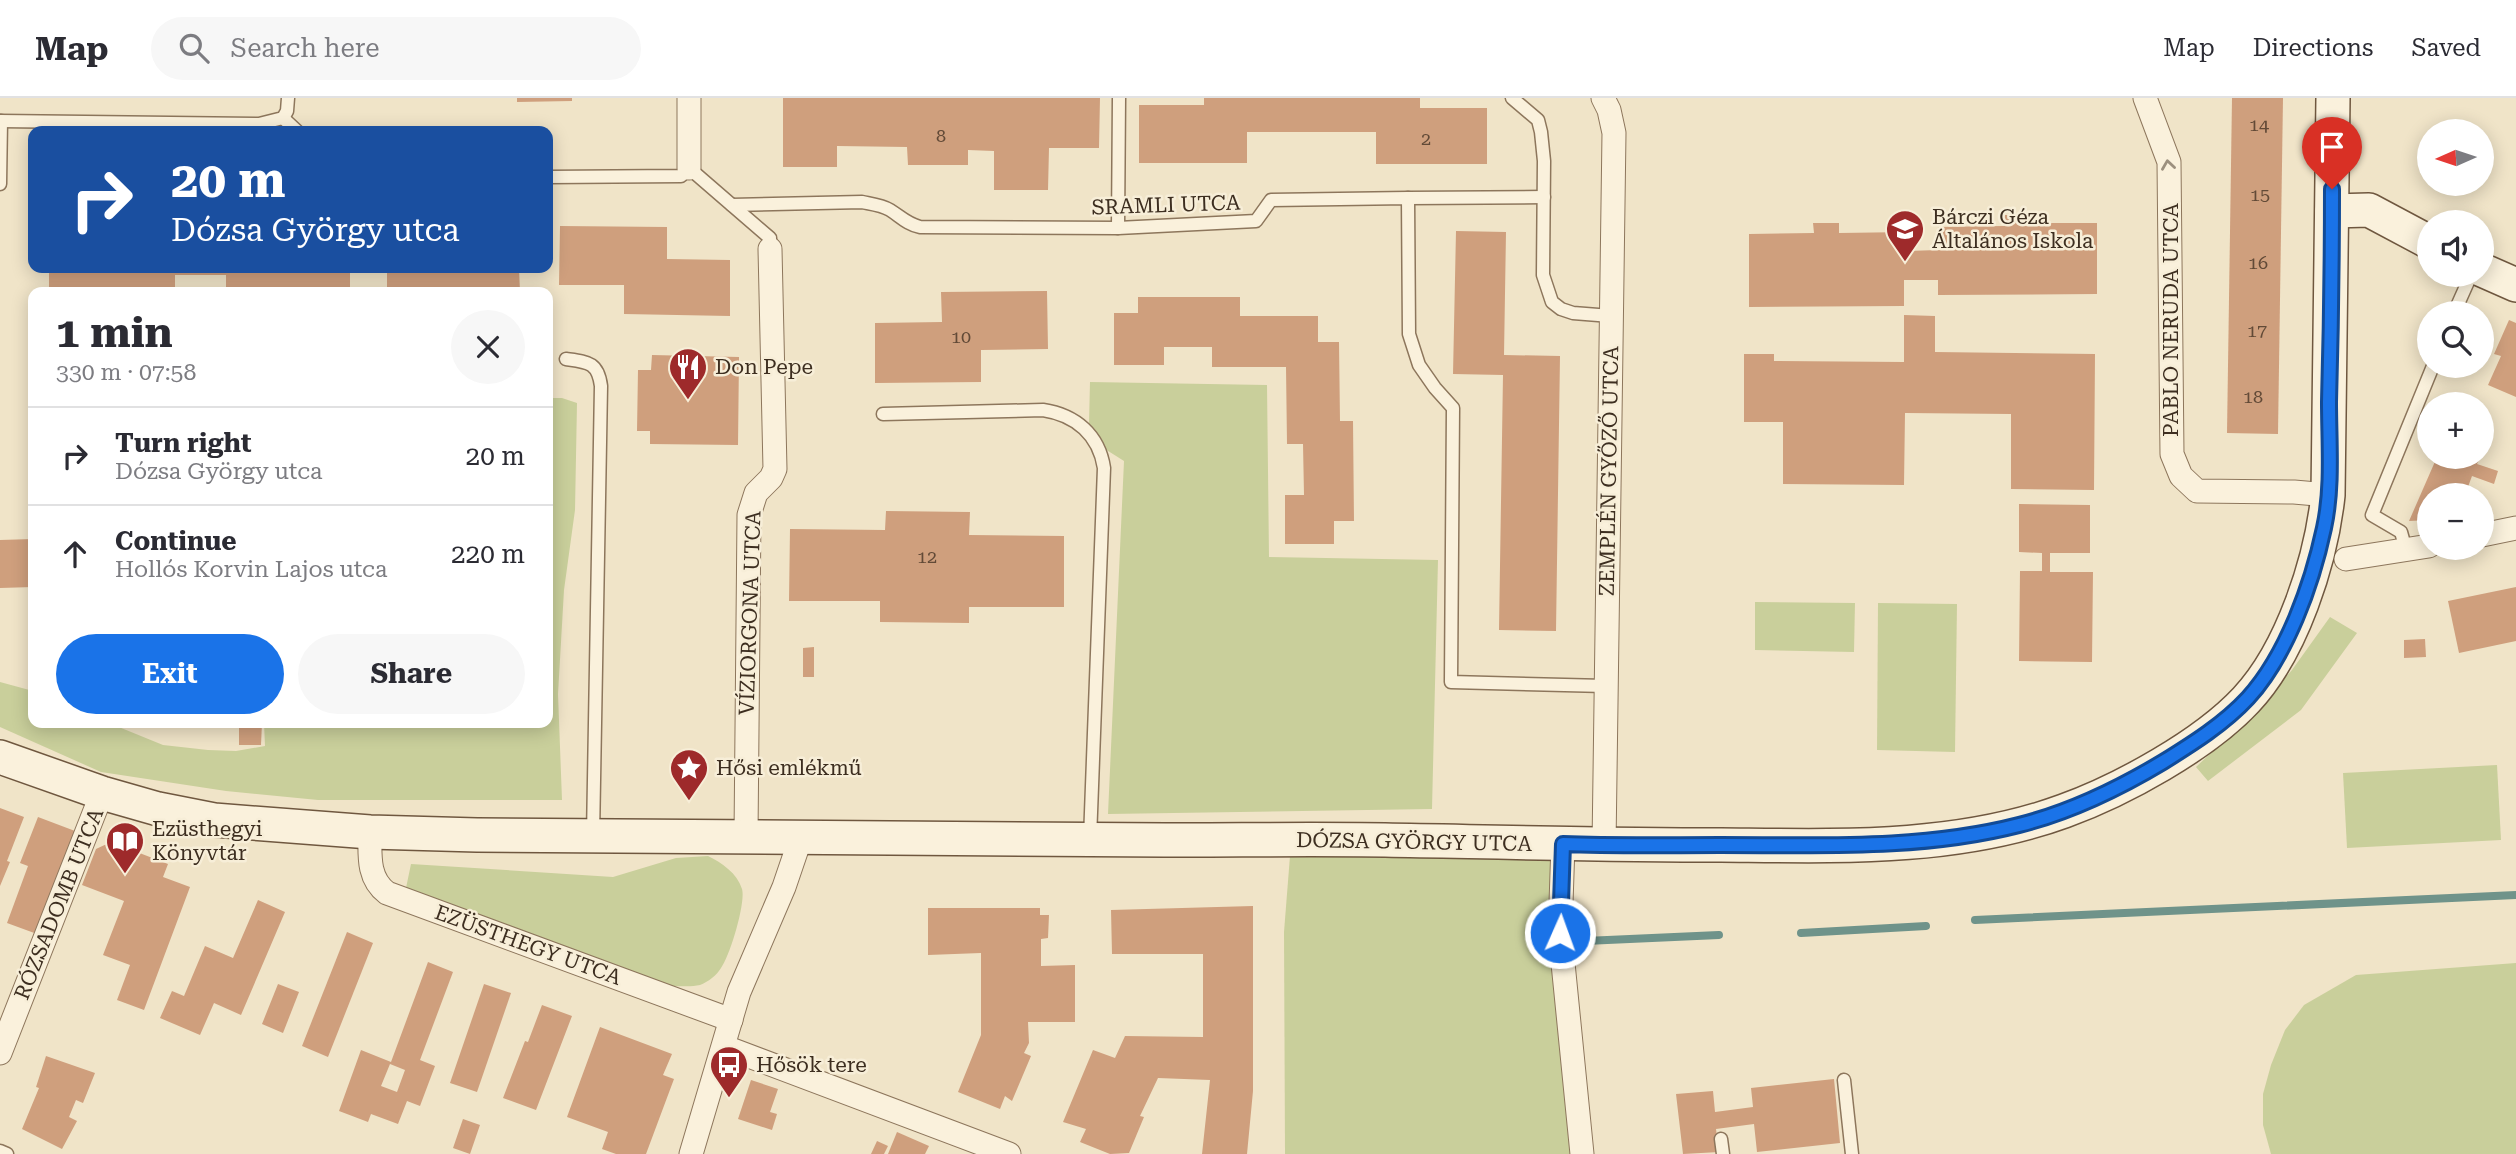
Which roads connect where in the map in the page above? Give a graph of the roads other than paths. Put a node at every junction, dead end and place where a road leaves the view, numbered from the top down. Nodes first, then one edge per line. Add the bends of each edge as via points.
1 (288, 98) edge
2 (689, 98) edge
3 (1119, 98) edge
4 (1512, 98) edge
5 (1603, 98) edge
6 (2146, 98) edge
7 (2333, 98) edge
8 (283, 117) junction
9 (1, 121) edge
10 (292, 126) edge
11 (689, 168) junction
12 (553, 177) edge
13 (0, 184) edge
14 (1544, 197) junction
15 (1408, 198) junction
16 (732, 205) junction
17 (2332, 211) junction
18 (1118, 228) junction
19 (2417, 236) edge
20 (770, 249) joint
21 (2494, 275) edge
22 (2516, 285) edge
23 (1611, 316) junction
24 (566, 359) dead end
25 (2428, 378) edge
26 (883, 414) dead end
27 (2328, 495) junction
28 (2516, 528) edge
29 (2494, 533) edge
30 (2417, 548) edge
31 (2406, 550) junction
32 (2332, 556) junction
33 (1605, 686) junction
34 (0, 757) edge
35 (103, 793) junction
36 (370, 832) junction
37 (593, 836) junction
38 (746, 836) junction
39 (801, 837) junction
40 (1090, 839) junction
41 (1563, 844) junction
42 (1604, 846) junction
43 (731, 1020) junction
44 (724, 1047) junction
45 (0, 1053) edge
46 (1844, 1080) dead end
47 (1721, 1139) dead end
48 (0, 1151) edge
49 (1001, 1153) edge
50 (7, 1154) edge
51 (691, 1154) edge
52 (1582, 1154) edge
53 (1723, 1154) edge
54 (1852, 1154) edge

1 - 8 lane
2 - 11 street
3 - 18 lane
4 - 14 lane via 1538,120 1545,161
5 - 23 street, ZEMPLÉN GYŐZŐ UTCA via 1614,133
27 -> 6 street, PABLO NERUDA UTCA via 2197,491 2181,476 2172,454 2169,162
7 - 17 street, DÓZSA GYÖRGY UTCA
8 - 9 lane via 259,124
8 - 10 lane
9 - 13 lane
11 - 12 lane via 681,176
11 - 16 lane, VÍZIORGONA UTCA
14 - 15 lane
14 - 23 lane via 1543,275 1552,302 1573,313
15 - 18 lane, SRAMLI UTCA via 1271,200 1256,221
15 - 33 lane via 1409,334 1419,365 1453,408 1451,682
16 - 18 lane, SRAMLI UTCA via 862,202 880,205 920,228
16 - 20 lane, VÍZIORGONA UTCA via 770,238
17 - 19 street via 2369,210
17 - 27 street, DÓZSA GYÖRGY UTCA
20 - 38 street, VÍZIORGONA UTCA via 775,469 756,493 749,515
21 - 22 street
23 - 33 street, ZEMPLÉN GYŐZŐ UTCA
24 - 37 lane via 594,367 601,386
25 - 31 lane via 2372,515 2402,532
26 - 40 lane via 1059,412 1082,425 1102,455
27 - 32 street, DÓZSA GYÖRGY UTCA via 2325,523
28 - 29 street
30 - 31 street
31 - 32 street
32 - 42 street, DÓZSA GYÖRGY UTCA via 2250,696 2173,756 2082,804 1993,830 1882,844
33 - 42 street, ZEMPLÉN GYŐZŐ UTCA
34 - 35 street
35 - 36 street via 214,820
35 - 45 street, RÓZSADOMB UTCA
36 - 37 street
36 - 43 street, EZÜSTHEGY UTCA via 373,877 387,892
37 - 38 street
38 - 39 street
39 - 40 street, DÓZSA GYÖRGY UTCA
39 - 43 street
40 - 41 street, DÓZSA GYÖRGY UTCA
41 - 42 street, DÓZSA GYÖRGY UTCA
41 - 52 street via 1560,933
43 - 44 street
44 - 49 street
44 - 51 street
46 - 54 lane
47 - 53 lane
48 - 50 lane

